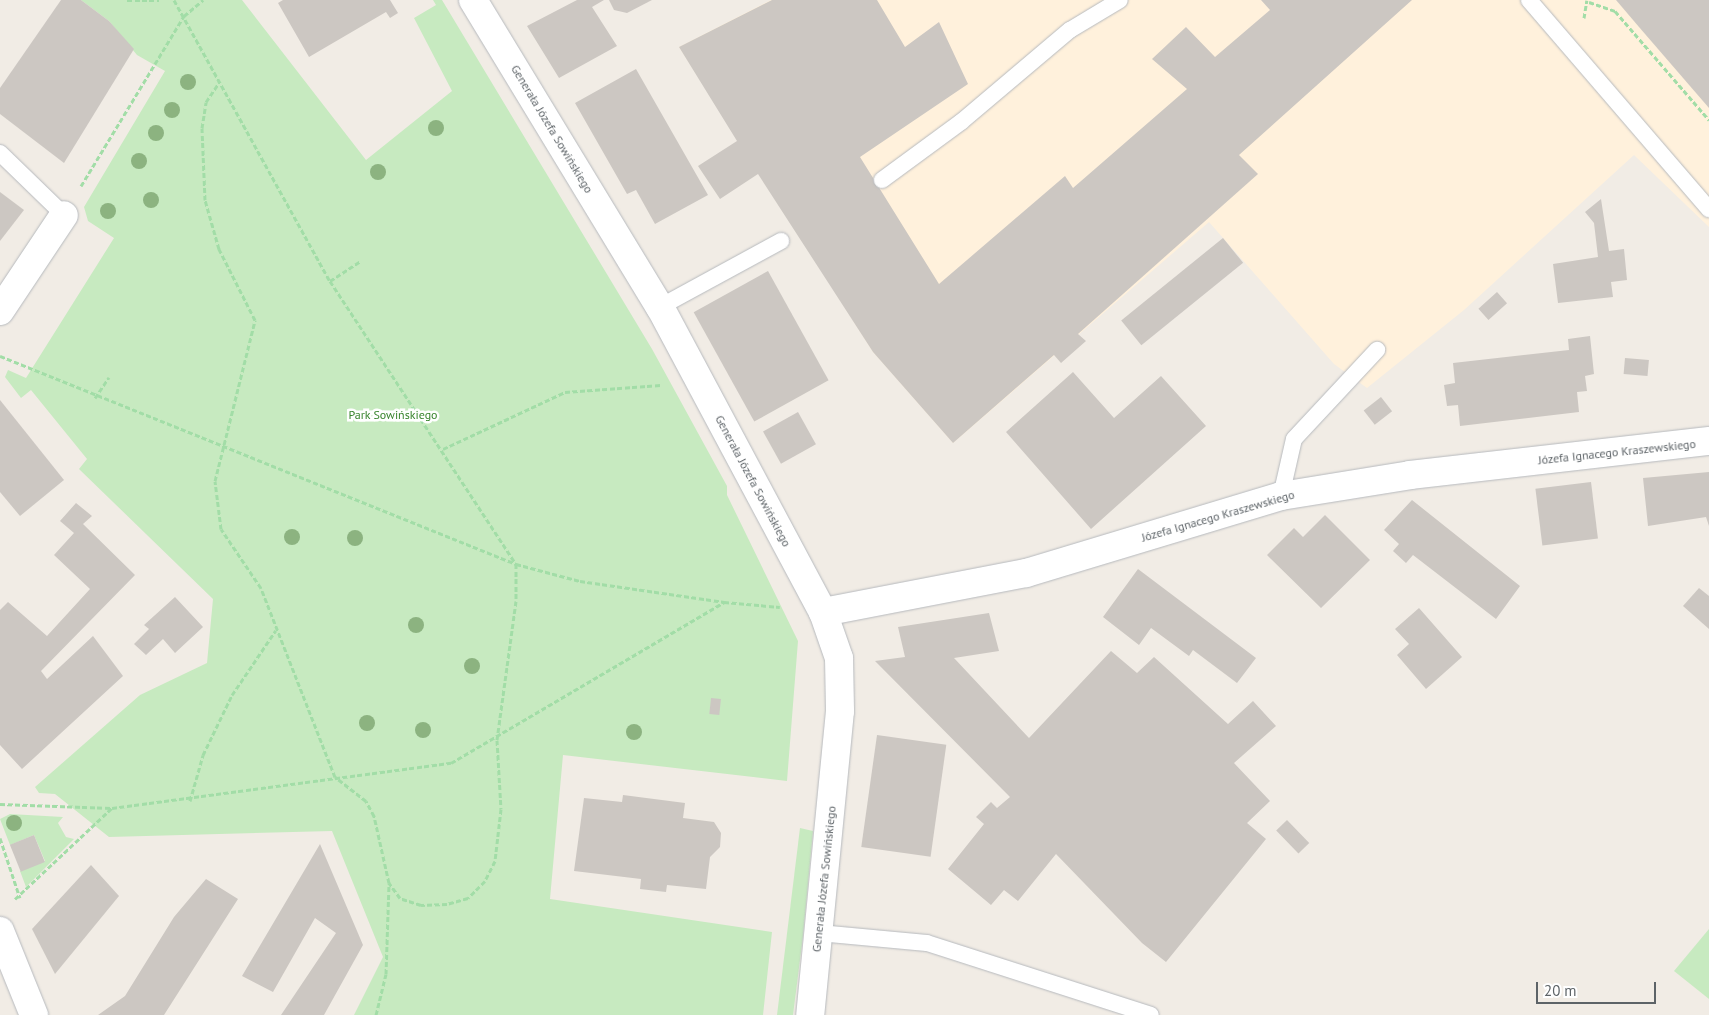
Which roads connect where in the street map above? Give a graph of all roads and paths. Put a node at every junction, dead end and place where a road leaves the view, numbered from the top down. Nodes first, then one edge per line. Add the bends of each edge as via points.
1 (127, 0) edge
2 (160, 0) edge
3 (174, 0) edge
4 (203, 0) edge
5 (473, 0) edge
6 (1120, 0) edge
7 (1529, 0) edge
8 (1592, 0) edge
9 (184, 16) junction
10 (219, 83) junction
11 (1709, 120) edge
12 (0, 154) edge
13 (882, 180) dead end
14 (1709, 208) edge
15 (64, 214) junction
16 (781, 241) dead end
17 (361, 261) dead end
18 (330, 281) junction
19 (660, 307) junction
20 (0, 311) edge
21 (1377, 350) dead end
22 (0, 356) edge
23 (109, 377) dead end
24 (700, 383) junction
25 (95, 398) junction
26 (1709, 441) edge
27 (223, 448) junction
28 (443, 449) junction
29 (1281, 496) junction
30 (516, 564) junction
31 (724, 602) junction
32 (823, 612) junction
33 (277, 630) junction
34 (497, 740) junction
35 (335, 777) junction
36 (190, 801) junction
37 (0, 804) edge
38 (112, 808) junction
39 (0, 838) edge
40 (389, 883) junction
41 (0, 931) edge
42 (819, 933) junction
43 (33, 1014) edge
44 (376, 1015) edge
45 (810, 1015) edge
46 (1151, 1015) edge

1 - 2 path via 139,4
3 - 9 path
4 - 9 path
5 - 19 street, Generała Józefa Sowińskiego
6 - 13 lane via 1070,30 961,122
7 - 14 lane
8 - 11 path via 1589,2 1614,11
9 - 10 path
9 - 15 path
10 - 18 path
10 - 27 path via 206,102 202,128 205,200 219,249 255,320
12 - 15 lane
15 - 20 street
16 - 19 lane
17 - 18 path
18 - 28 path
19 - 24 street, Generała Józefa Sowińskiego
21 - 29 lane via 1294,439
22 - 25 path
23 - 25 path
24 - 28 path via 565,392
24 - 32 street, Generała Józefa Sowińskiego
25 - 27 path
26 - 29 street, Józefa Ignacego Kraszewskiego via 1410,475
27 - 30 path
27 - 33 path via 215,481 220,529 261,588
28 - 30 path
29 - 32 street, Józefa Ignacego Kraszewskiego via 1026,573
30 - 31 path via 580,581
30 - 34 path via 516,601
31 - 32 path
31 - 34 path
32 - 42 street, Generała Józefa Sowińskiego via 839,658 840,711
33 - 35 path
33 - 36 path via 232,695 203,755
34 - 35 path via 451,763
34 - 40 path via 501,809 495,861 485,881 468,898 421,905 400,898
35 - 36 path
35 - 40 path via 366,801 374,816
36 - 38 path
37 - 38 path
38 - 39 path via 20,898
40 - 44 path via 386,974
41 - 43 street
42 - 45 street, Generała Józefa Sowińskiego
42 - 46 lane via 927,944

